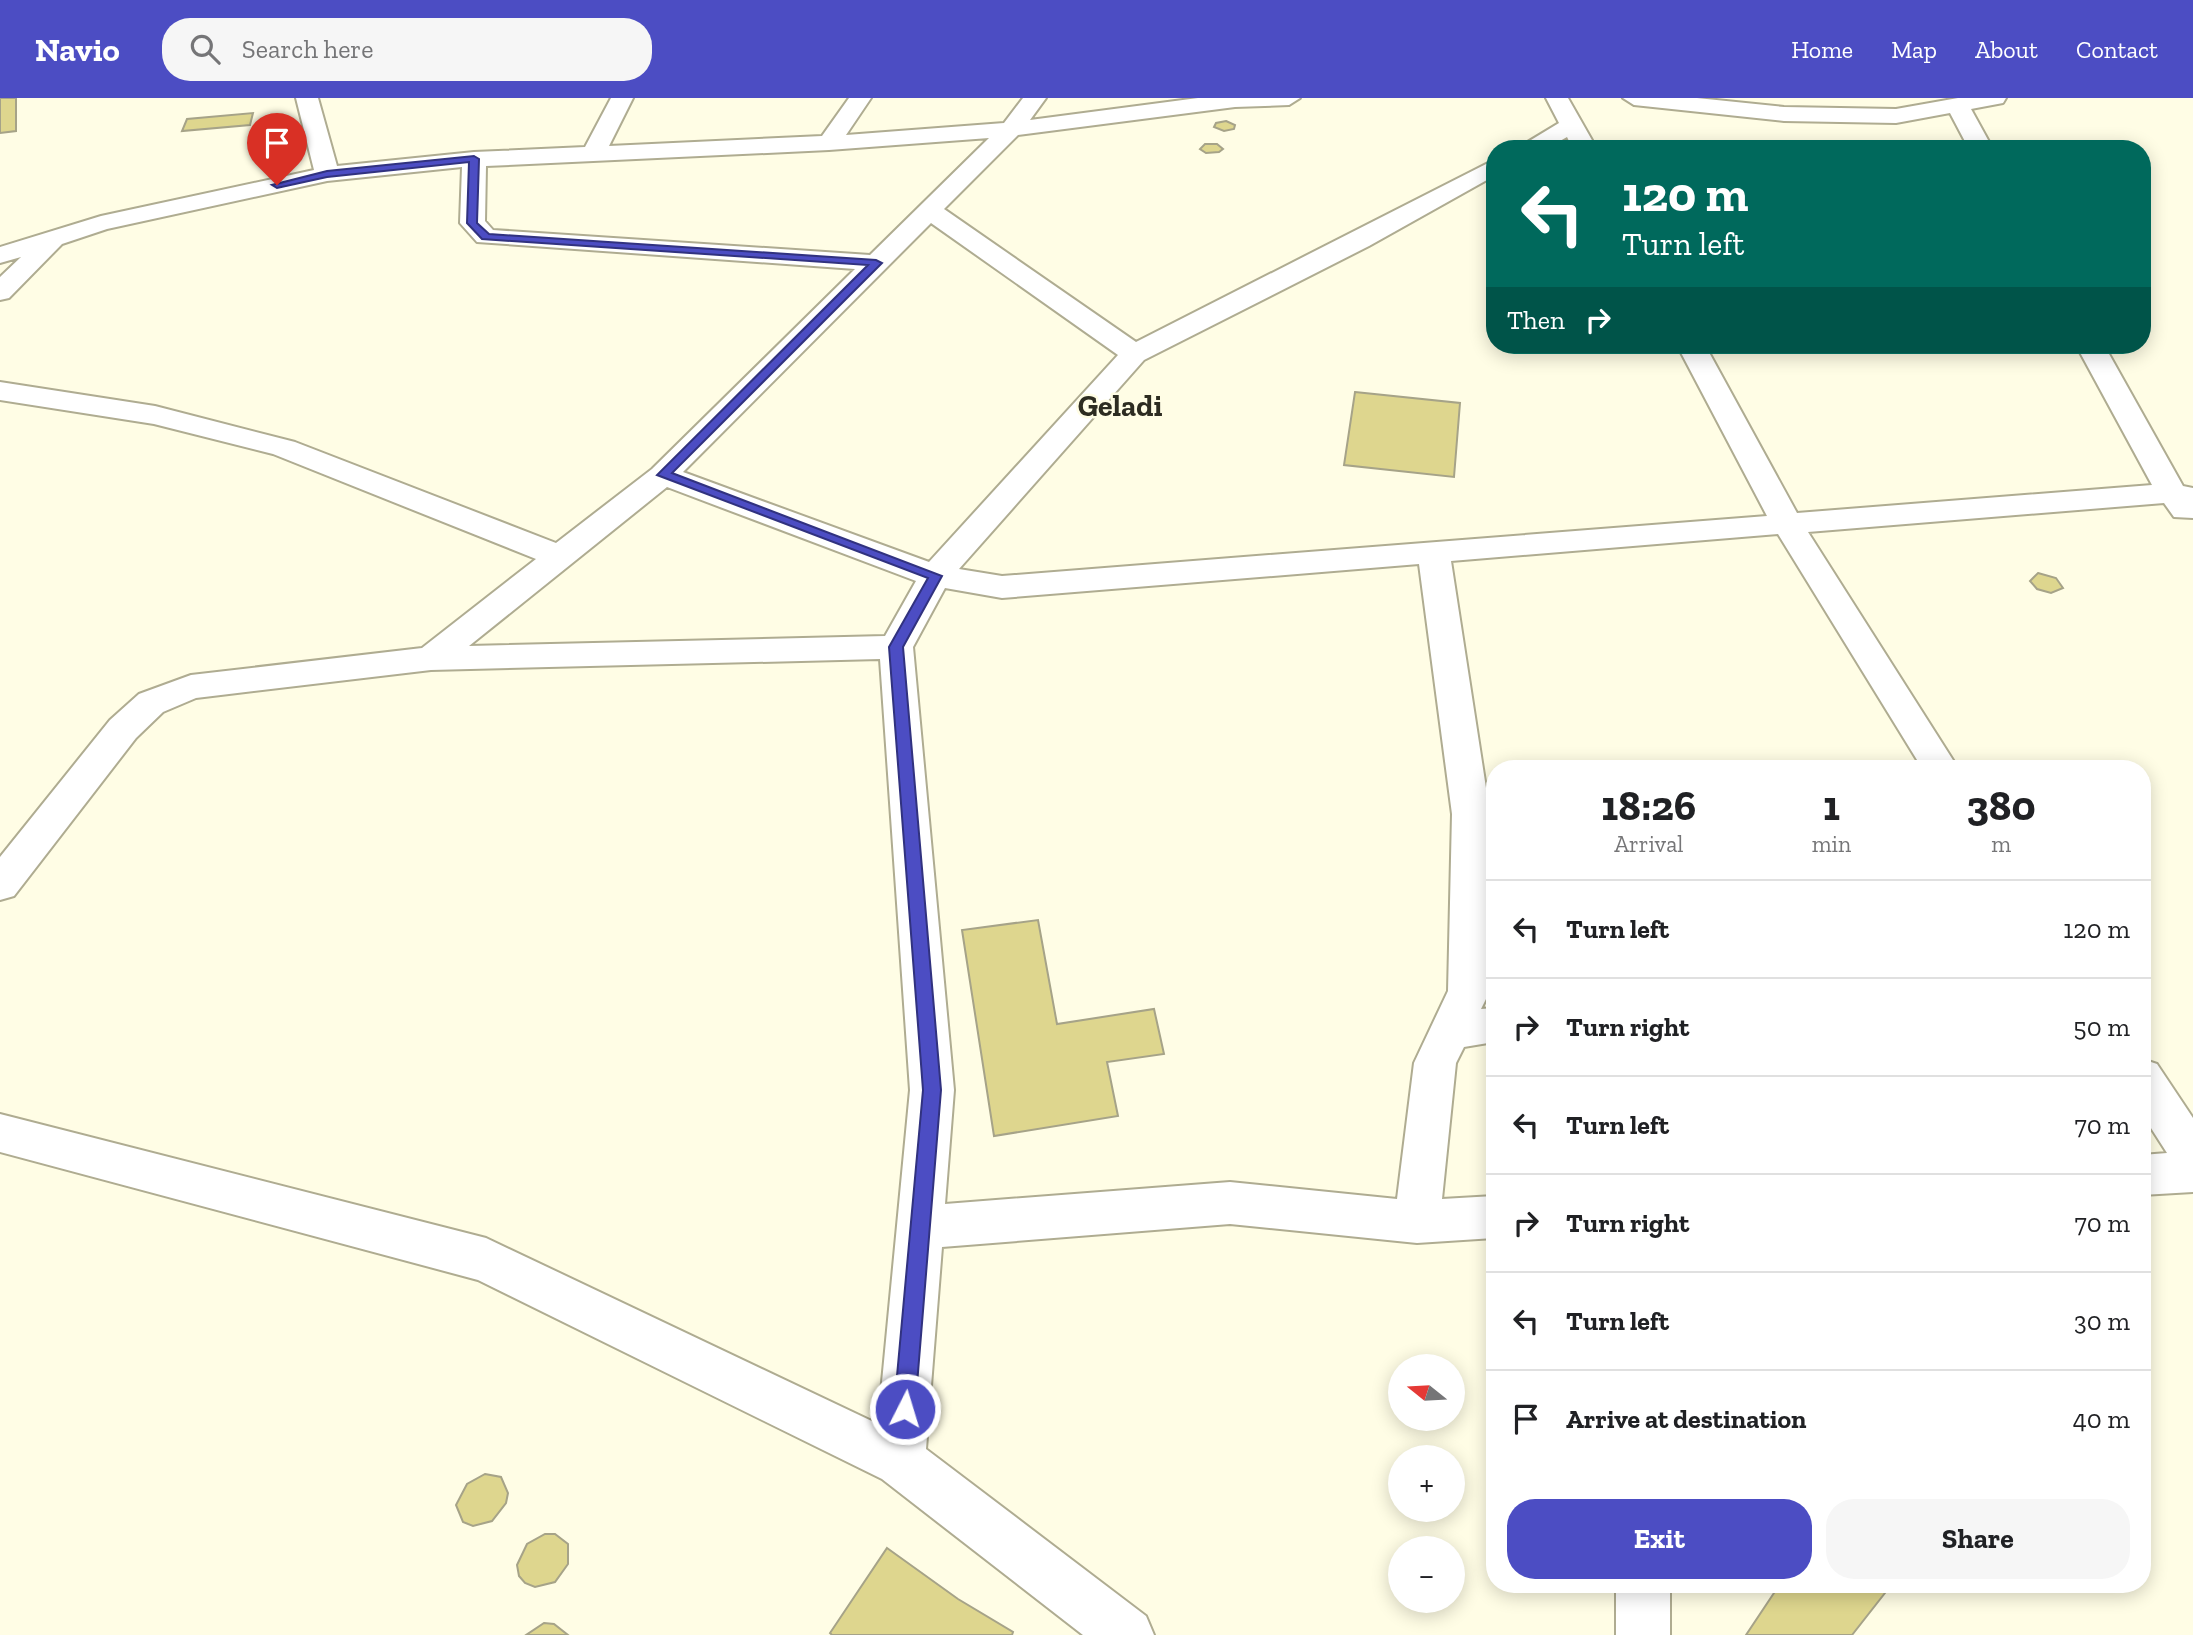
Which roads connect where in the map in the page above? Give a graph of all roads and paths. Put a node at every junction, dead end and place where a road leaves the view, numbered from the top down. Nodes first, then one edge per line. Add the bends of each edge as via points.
1 (307, 98) edge
2 (622, 98) edge
3 (860, 98) edge
4 (1035, 98) edge
5 (1289, 98) edge
6 (1558, 98) edge
7 (1634, 98) edge
8 (1995, 98) edge
9 (1957, 105) junction
10 (1572, 125) junction
11 (1011, 128) junction
12 (1544, 140) edge
13 (1580, 140) edge
14 (1976, 140) edge
15 (829, 143) junction
16 (593, 154) junction
17 (474, 159) junction
18 (1486, 171) edge
19 (327, 174) junction
20 (929, 210) junction
21 (54, 238) junction
22 (0, 255) edge
23 (876, 263) junction
24 (0, 292) edge
25 (1134, 354) junction
26 (1695, 354) edge
27 (2096, 354) edge
28 (0, 391) edge
29 (663, 475) junction
30 (2183, 495) edge
31 (2193, 520) edge
32 (1788, 525) junction
33 (1434, 553) junction
34 (559, 556) junction
35 (935, 576) junction
36 (896, 647) junction
37 (431, 658) junction
38 (1935, 760) edge
39 (0, 885) edge
40 (1486, 1026) edge
41 (1451, 1031) junction
42 (2151, 1091) edge
43 (0, 1133) edge
44 (2193, 1155) edge
45 (2193, 1172) edge
46 (2151, 1174) edge
47 (1486, 1218) edge
48 (1417, 1223) junction
49 (922, 1227) junction
50 (900, 1461) junction
51 (1643, 1593) edge
52 (1127, 1635) edge
53 (1643, 1635) edge

1 - 19 street
2 - 16 street
3 - 15 street
4 - 11 street
5 - 11 street via 1235,100
6 - 10 street
7 - 9 street via 1784,114 1884,116
8 - 9 street
9 - 14 street
10 - 12 street
10 - 13 street
11 - 15 street
11 - 20 street
15 - 16 street
16 - 17 street
17 - 19 street
17 - 23 street via 472,223 486,237
18 - 25 street via 1360,241
19 - 21 street via 101,223
20 - 23 street
20 - 25 street
21 - 22 street
21 - 24 street
23 - 29 street
25 - 35 street
26 - 32 street
27 - 30 street
28 - 34 street via 155,415 284,447
29 - 34 street
29 - 35 street
30 - 31 street
30 - 32 street
32 - 33 street
32 - 38 street
33 - 35 street via 1002,587
33 - 41 street via 1471,814 1469,991
34 - 37 street
35 - 36 street
36 - 37 street
36 - 49 street via 932,1090
37 - 39 street via 191,687 151,703 123,729
40 - 41 street
41 - 48 street via 1435,1063
42 - 44 street
43 - 50 street via 486,1260
45 - 46 street
47 - 48 street
48 - 49 street via 1230,1203
49 - 50 street
50 - 52 street
51 - 53 street

